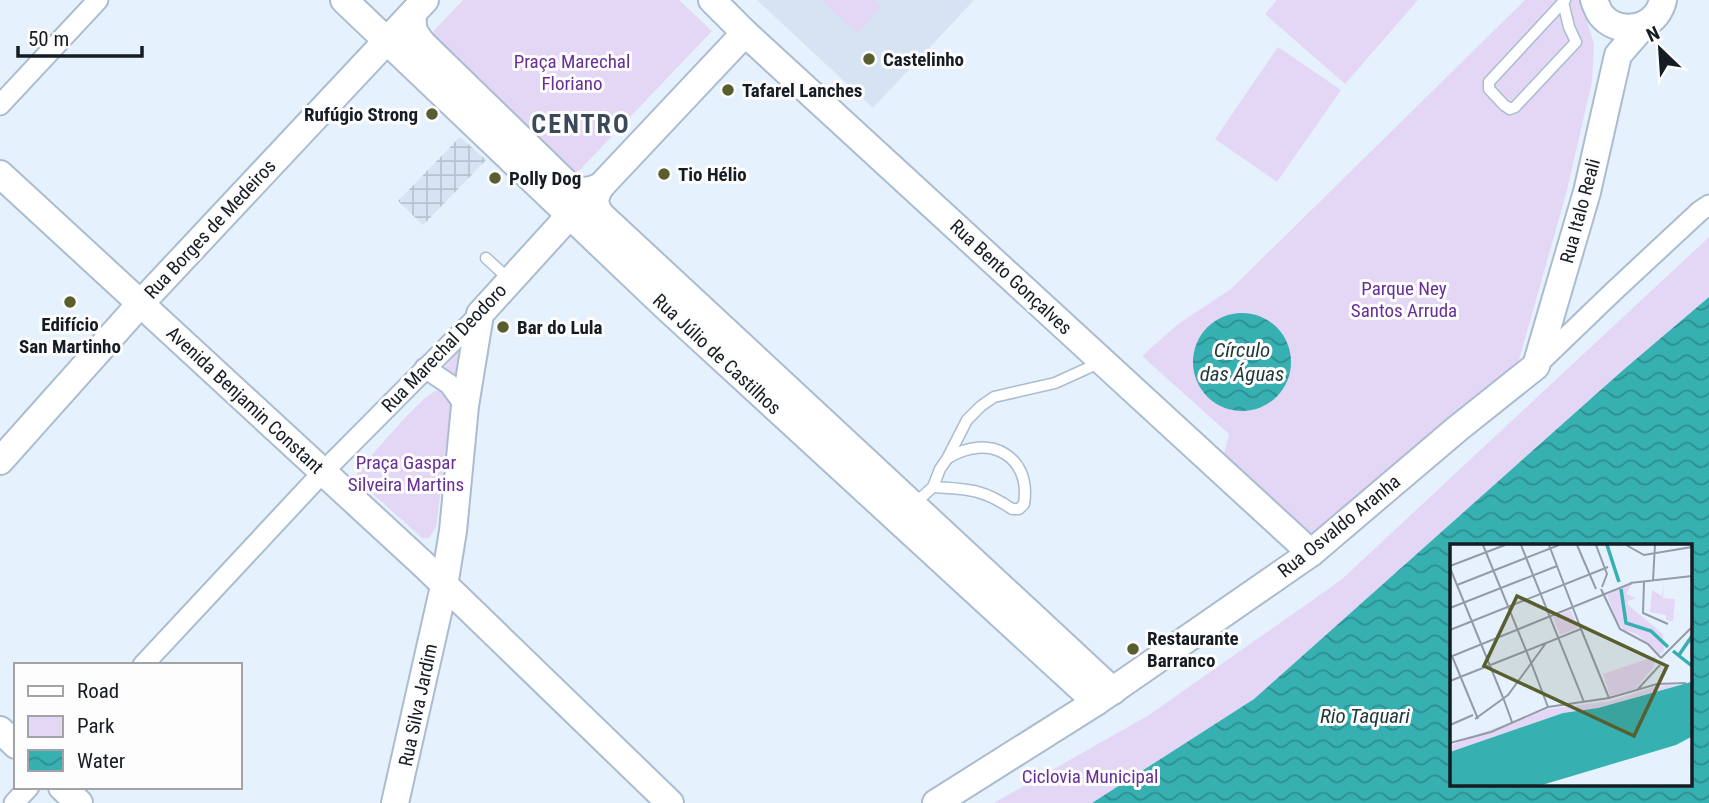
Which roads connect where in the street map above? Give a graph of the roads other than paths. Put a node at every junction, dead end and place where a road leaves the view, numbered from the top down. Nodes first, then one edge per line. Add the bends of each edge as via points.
1 (98, 0) edge
2 (344, 0) edge
3 (712, 0) edge
4 (1663, 0) edge
5 (1564, 1) edge
6 (419, 6) edge
7 (1597, 7) edge
8 (1644, 25) junction
9 (746, 33) junction
10 (386, 40) junction
11 (1618, 55) junction
12 (0, 105) edge
13 (0, 174) edge
14 (601, 186) junction
15 (1709, 205) edge
16 (570, 215) junction
17 (486, 258) dead end
18 (510, 281) junction
19 (673, 297) junction
20 (141, 303) junction
21 (480, 314) junction
22 (1102, 360) junction
23 (1536, 366) junction
24 (425, 368) junction
25 (465, 406) junction
26 (947, 459) junction
27 (0, 461) edge
28 (323, 472) junction
29 (933, 487) junction
30 (906, 513) junction
31 (453, 531) junction
32 (1311, 553) junction
33 (424, 565) junction
34 (441, 596) junction
35 (145, 663) edge
36 (1105, 696) junction
37 (0, 730) edge
38 (14, 743) edge
39 (27, 789) edge
40 (64, 789) edge
41 (14, 803) edge
42 (79, 803) edge
43 (395, 803) edge
44 (670, 803) edge
45 (936, 803) edge

1 - 12 street
2 - 10 street, Rua Júlio de Castilhos
3 - 9 street, Rua Bento Gonçalves
4 - 8 street, Rua Italo Reali via 1656,15
5 - 5 lane via 1576,43 1510,109 1489,89 1489,82
6 - 10 street, Rua Borges de Medeiros
6 - 14 street via 412,26 423,44 568,185 584,192
7 - 8 street via 1620,27
7 - 11 street
8 - 11 street, Rua Italo Reali
9 - 14 street, Rua Marechal Deodoro
9 - 22 street, Rua Bento Gonçalves
10 - 16 street, Rua Júlio de Castilhos
10 - 20 street, Rua Borges de Medeiros
11 - 23 street, Rua Italo Reali via 1587,192
13 - 20 street, Avenida Benjamin Constant
14 - 16 street, Rua Marechal Deodoro
14 - 19 street, Rua Júlio de Castilhos via 596,194 597,210
15 - 23 street, Rua Osvaldo Aranha
16 - 18 street, Rua Marechal Deodoro
16 - 19 street, Rua Júlio de Castilhos
17 - 18 lane
18 - 21 street, Rua Marechal Deodoro
19 - 30 street, Rua Júlio de Castilhos
20 - 27 street, Rua Borges de Medeiros
20 - 28 street, Avenida Benjamin Constant
21 - 24 street, Rua Marechal Deodoro
21 - 25 street, Rua Silva Jardim
22 - 26 lane via 1055,383 987,401 967,420
22 - 32 street, Rua Bento Gonçalves
23 - 32 street, Rua Osvaldo Aranha
24 - 25 street via 449,384
24 - 28 street, Rua Marechal Deodoro
25 - 31 street, Rua Silva Jardim
26 - 29 lane
26 - 29 lane via 973,448 1000,450 1024,478 1024,505 1012,509 973,489
28 - 33 street, Avenida Benjamin Constant
28 - 35 street, Rua Marechal Deodoro
29 - 30 lane
30 - 36 street, Rua Júlio de Castilhos
31 - 33 street, Rua Silva Jardim via 434,559
31 - 34 street, Rua Silva Jardim
32 - 36 street, Rua Osvaldo Aranha
33 - 34 street
34 - 43 street, Rua Silva Jardim
34 - 44 street
36 - 45 street, Rua Osvaldo Aranha
37 - 38 street
39 - 41 street
40 - 42 street

